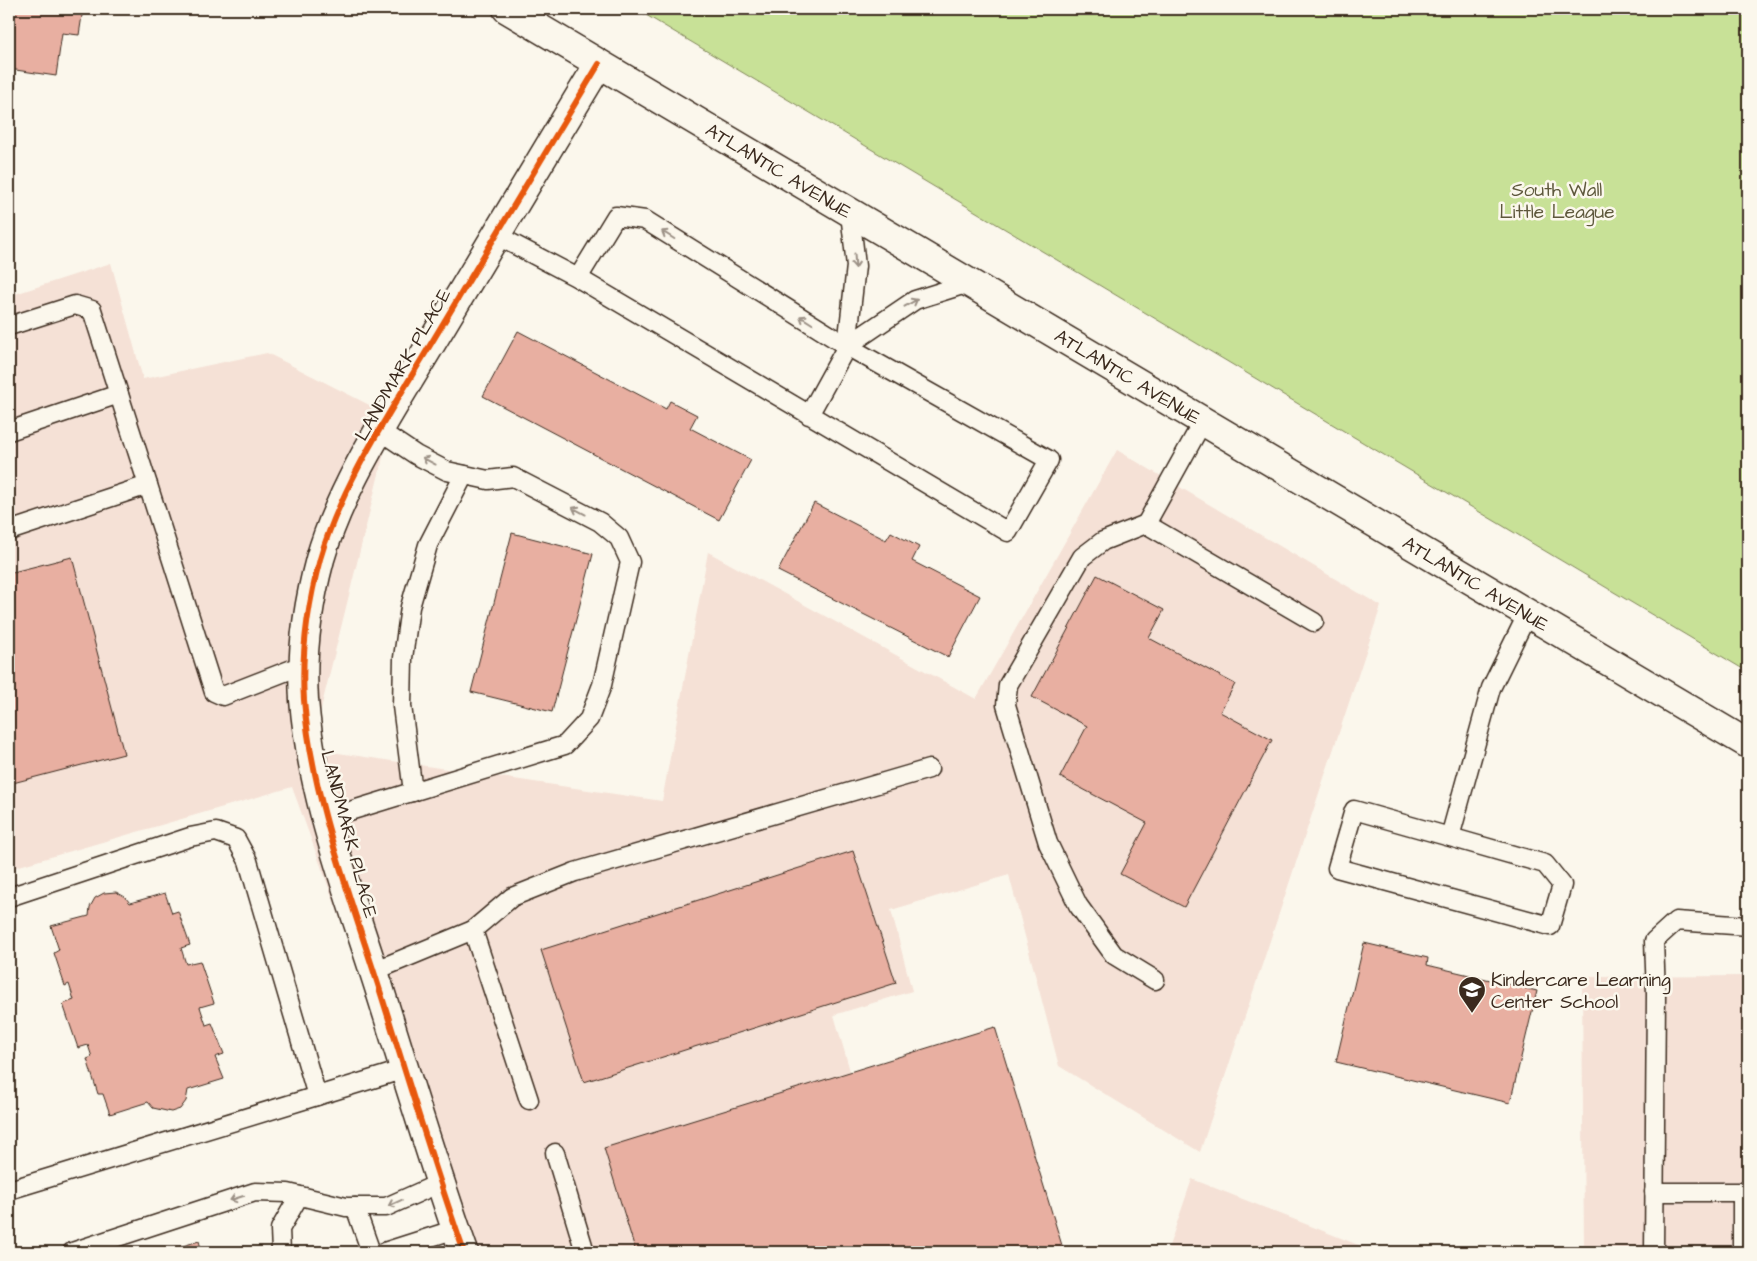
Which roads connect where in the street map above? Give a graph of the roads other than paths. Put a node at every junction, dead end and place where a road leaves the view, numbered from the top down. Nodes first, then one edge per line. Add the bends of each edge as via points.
1 (506, 9) edge
2 (599, 64) junction
3 (850, 212) junction
4 (496, 235) junction
5 (578, 278) junction
6 (969, 283) junction
7 (9, 326) edge
8 (847, 346) junction
9 (119, 394) junction
10 (809, 415) junction
11 (1203, 421) junction
12 (9, 430) edge
13 (380, 431) junction
14 (464, 475) junction
15 (148, 486) junction
16 (1146, 524) junction
17 (9, 531) edge
18 (1528, 613) junction
19 (1314, 622) dead end
20 (304, 664) junction
21 (1748, 744) edge
22 (928, 769) dead end
23 (413, 792) junction
24 (328, 818) junction
25 (1450, 837) junction
26 (9, 897) edge
27 (1748, 926) edge
28 (473, 930) junction
29 (374, 971) junction
30 (1155, 980) dead end
31 (405, 1069) junction
32 (317, 1096) junction
33 (529, 1100) dead end
34 (555, 1154) dead end
35 (440, 1183) junction
36 (9, 1190) edge
37 (1654, 1192) junction
38 (298, 1196) junction
39 (355, 1207) junction
40 (460, 1241) edge
41 (72, 1252) edge
42 (281, 1252) edge
43 (371, 1252) edge
44 (384, 1252) edge
45 (585, 1252) edge
46 (1654, 1252) edge
47 (1742, 1252) edge

1 - 2 main road, ATLANTIC AVENUE
2 - 3 main road, ATLANTIC AVENUE
2 - 4 main road, LANDMARK PLACE
3 - 6 main road, ATLANTIC AVENUE
3 -> 8 lane via 856,266
4 - 5 lane
4 - 13 main road, LANDMARK PLACE
8 -> 5 lane via 645,220 616,216
5 - 10 lane
8 -> 6 lane via 915,300
6 - 11 main road, ATLANTIC AVENUE
7 - 9 lane via 75,305 92,310
8 - 10 lane
8 - 10 lane via 1049,460 1008,532
9 - 12 lane
9 - 15 lane
11 - 16 lane
11 - 18 main road, ATLANTIC AVENUE
14 -> 13 lane via 439,467
13 - 20 main road, LANDMARK PLACE via 339,508 321,558 310,604
14 - 23 lane via 428,545 410,607 402,706
23 -> 14 lane via 565,745 589,719 602,685 630,562 619,538 600,522 513,477 488,480
15 - 17 lane
15 - 20 lane via 214,692 222,696
16 - 19 lane
16 - 30 lane via 1103,541 1082,556 1008,685 1006,704 1048,843 1078,906 1114,955
18 - 21 main road, ATLANTIC AVENUE
18 - 25 lane via 1491,688
20 - 24 main road, LANDMARK PLACE via 304,698 313,766
22 - 28 lane via 575,872 512,897
23 - 24 lane
24 - 29 main road, LANDMARK PLACE
25 - 25 lane via 1354,810 1337,868 1550,926 1562,885 1545,864
26 - 32 lane via 190,837 216,832 236,839 248,861
27 - 37 lane via 1676,921 1654,941
28 - 29 lane
28 - 33 lane
29 - 31 main road, LANDMARK PLACE
31 - 32 lane
31 - 35 main road, LANDMARK PLACE
32 - 36 lane
34 - 45 lane
35 -> 39 lane via 386,1207
35 - 40 main road, LANDMARK PLACE
37 - 46 lane
37 - 47 lane via 1742,1192
38 - 39 lane
38 -> 41 lane via 255,1192
38 - 42 lane via 280,1229
39 - 43 lane
40 - 44 lane

